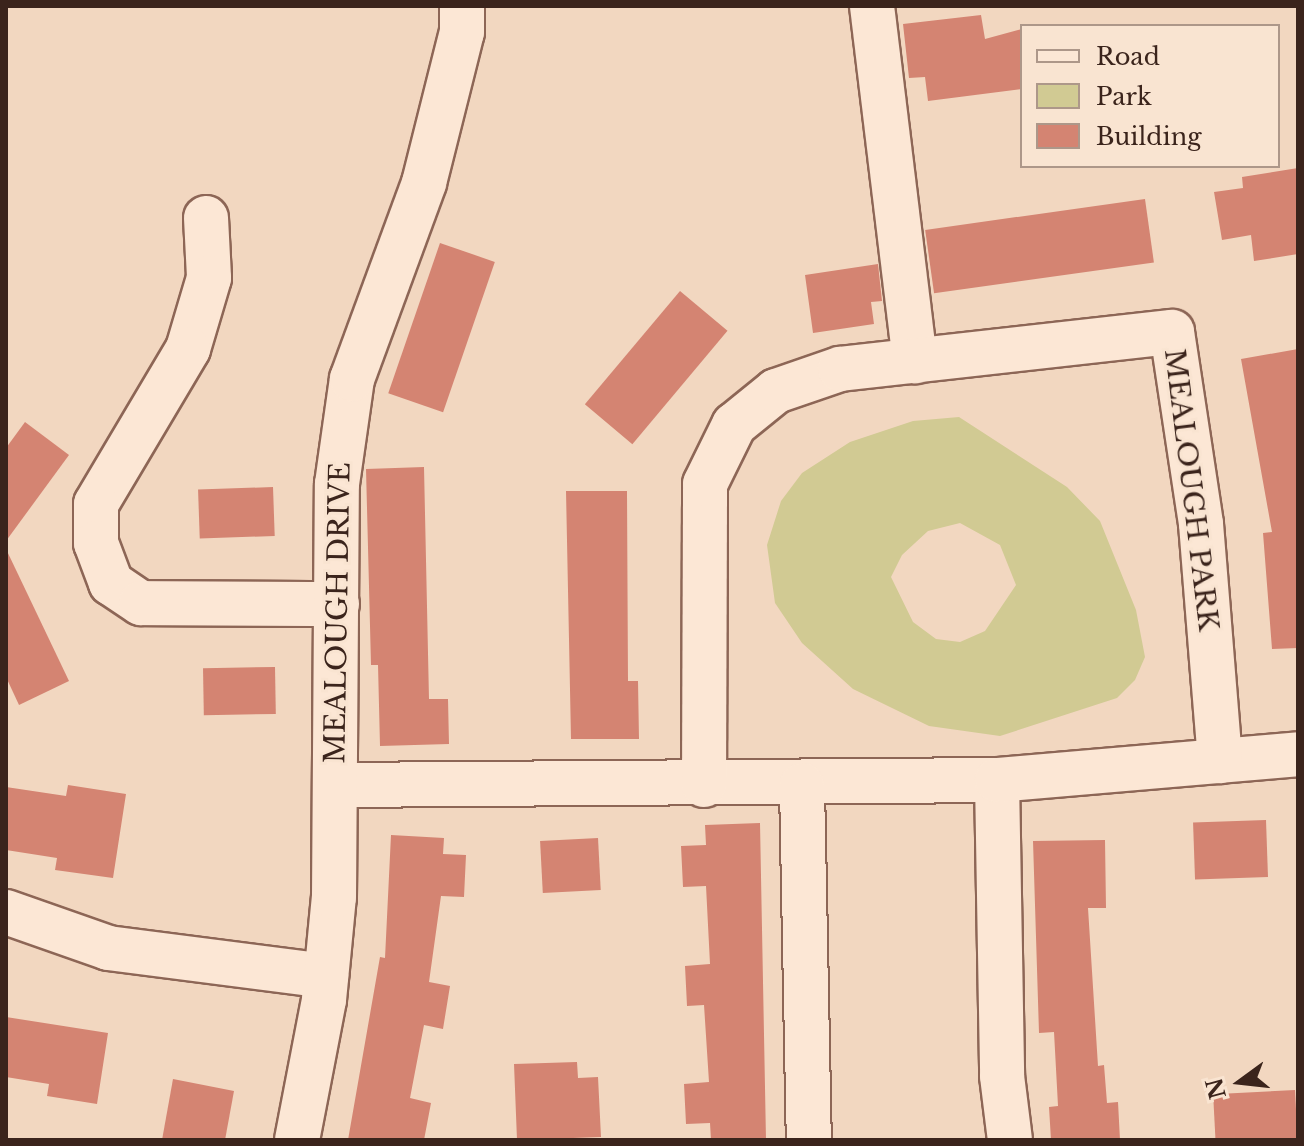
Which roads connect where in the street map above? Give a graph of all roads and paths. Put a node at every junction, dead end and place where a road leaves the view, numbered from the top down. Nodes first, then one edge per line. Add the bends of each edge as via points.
1 (462, 6) edge
2 (872, 6) edge
3 (206, 218) dead end
4 (915, 361) junction
5 (337, 604) junction
6 (1298, 754) edge
7 (1220, 761) junction
8 (997, 780) junction
9 (335, 785) junction
10 (704, 785) junction
11 (802, 785) junction
12 (6, 912) edge
13 (326, 976) junction
14 (297, 1140) edge
15 (809, 1140) edge
16 (1010, 1140) edge

1 - 5 street, MEALOUGH DRIVE via 462,32 424,183 352,379 337,484
2 - 4 street
3 - 5 street via 209,278 188,349 96,504 96,543 111,583 141,603
4 - 7 street, MEALOUGH PARK via 1172,332 1201,524
4 - 10 street, MEALOUGH PARK via 840,369 776,391 734,425 705,484
5 - 9 street, MEALOUGH DRIVE
6 - 7 street
7 - 8 street
8 - 11 street
8 - 16 street via 1002,1076
9 - 10 street
9 - 13 street, MEALOUGH DRIVE
10 - 11 street
11 - 15 street
12 - 13 street via 108,948
13 - 14 street, MEALOUGH DRIVE

